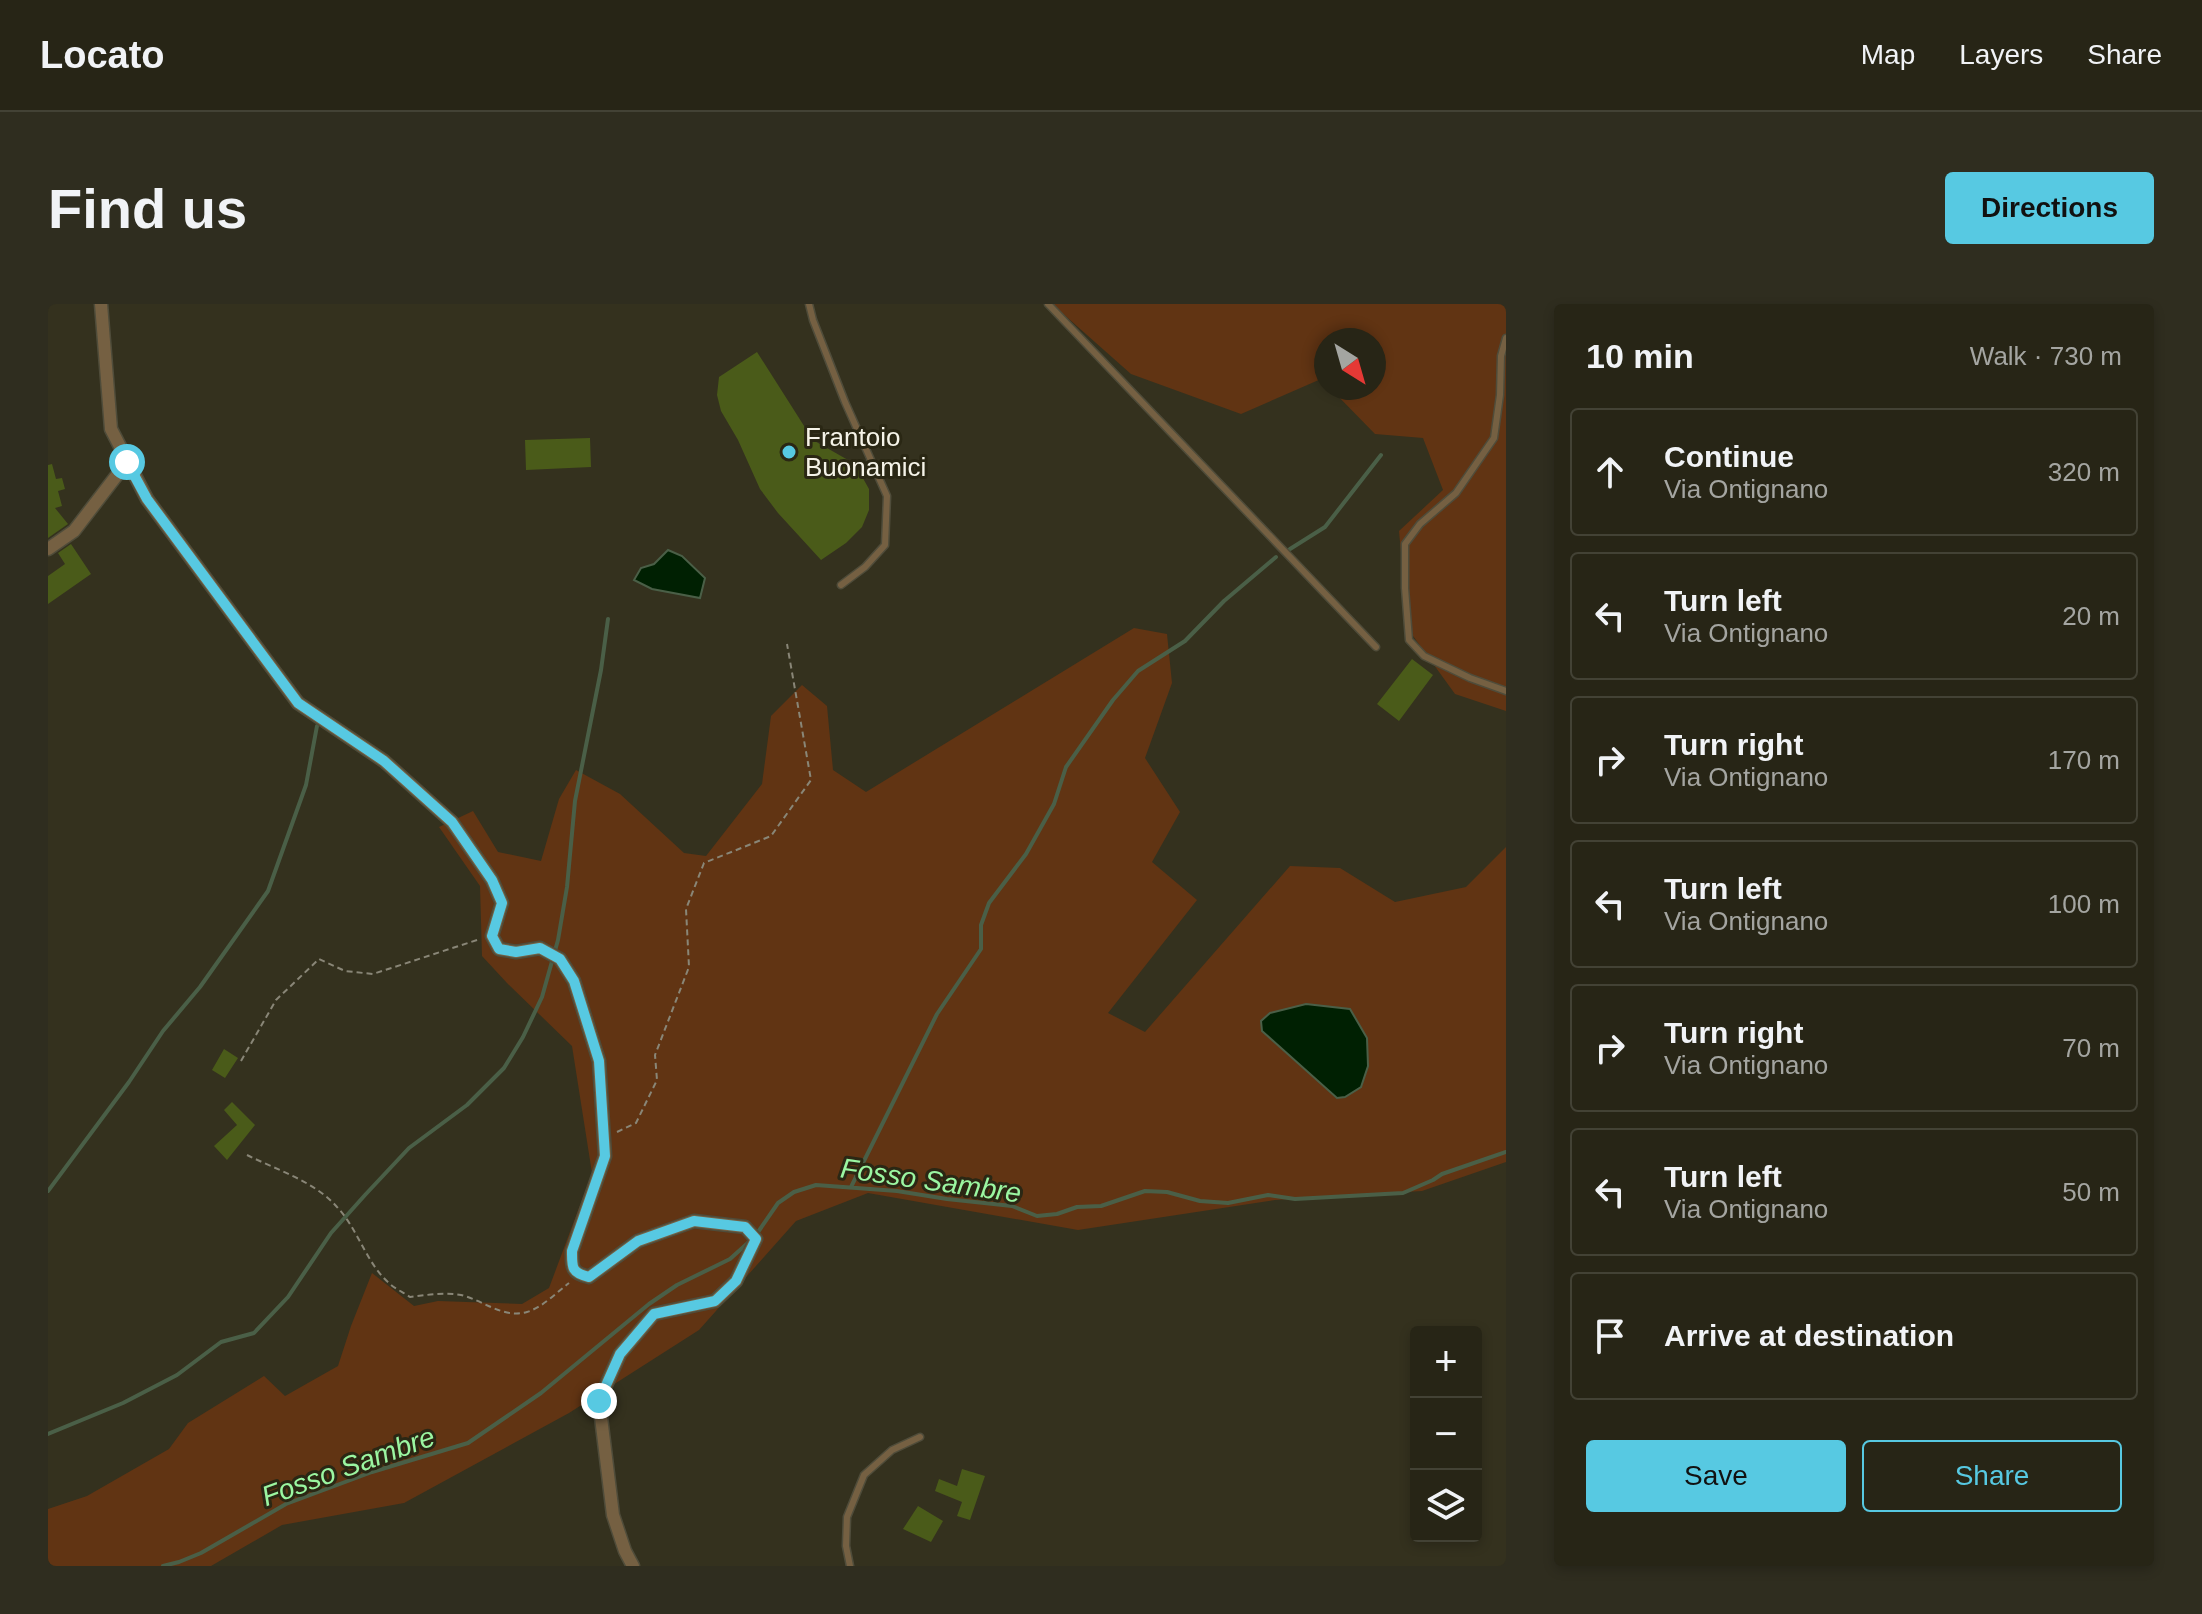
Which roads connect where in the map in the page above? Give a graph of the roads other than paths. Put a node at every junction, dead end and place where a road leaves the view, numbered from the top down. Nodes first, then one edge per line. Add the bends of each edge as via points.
1 (101, 304) edge
2 (809, 304) edge
3 (1048, 304) edge
4 (1506, 338) edge
5 (127, 462) junction
6 (48, 549) edge
7 (841, 585) dead end
8 (1376, 647) dead end
9 (1506, 691) edge
10 (920, 1437) dead end
11 (633, 1566) edge
12 (850, 1566) edge

1 - 5 street via 111,429
2 - 7 lane via 887,496 885,545
3 - 8 lane
4 - 9 lane via 1494,438 1456,493 1405,544 1405,588 1409,640 1424,656
5 - 6 street via 74,531
5 - 11 street via 147,499 298,703 384,761 452,822 502,903 492,936 499,949 540,948 560,959 574,981 599,1061 605,1156 572,1251 572,1267 589,1277 638,1241 694,1221 745,1227 756,1239 736,1281 715,1301 654,1314 620,1354 599,1401 613,1515
10 - 12 lane via 892,1450 864,1475 847,1517

